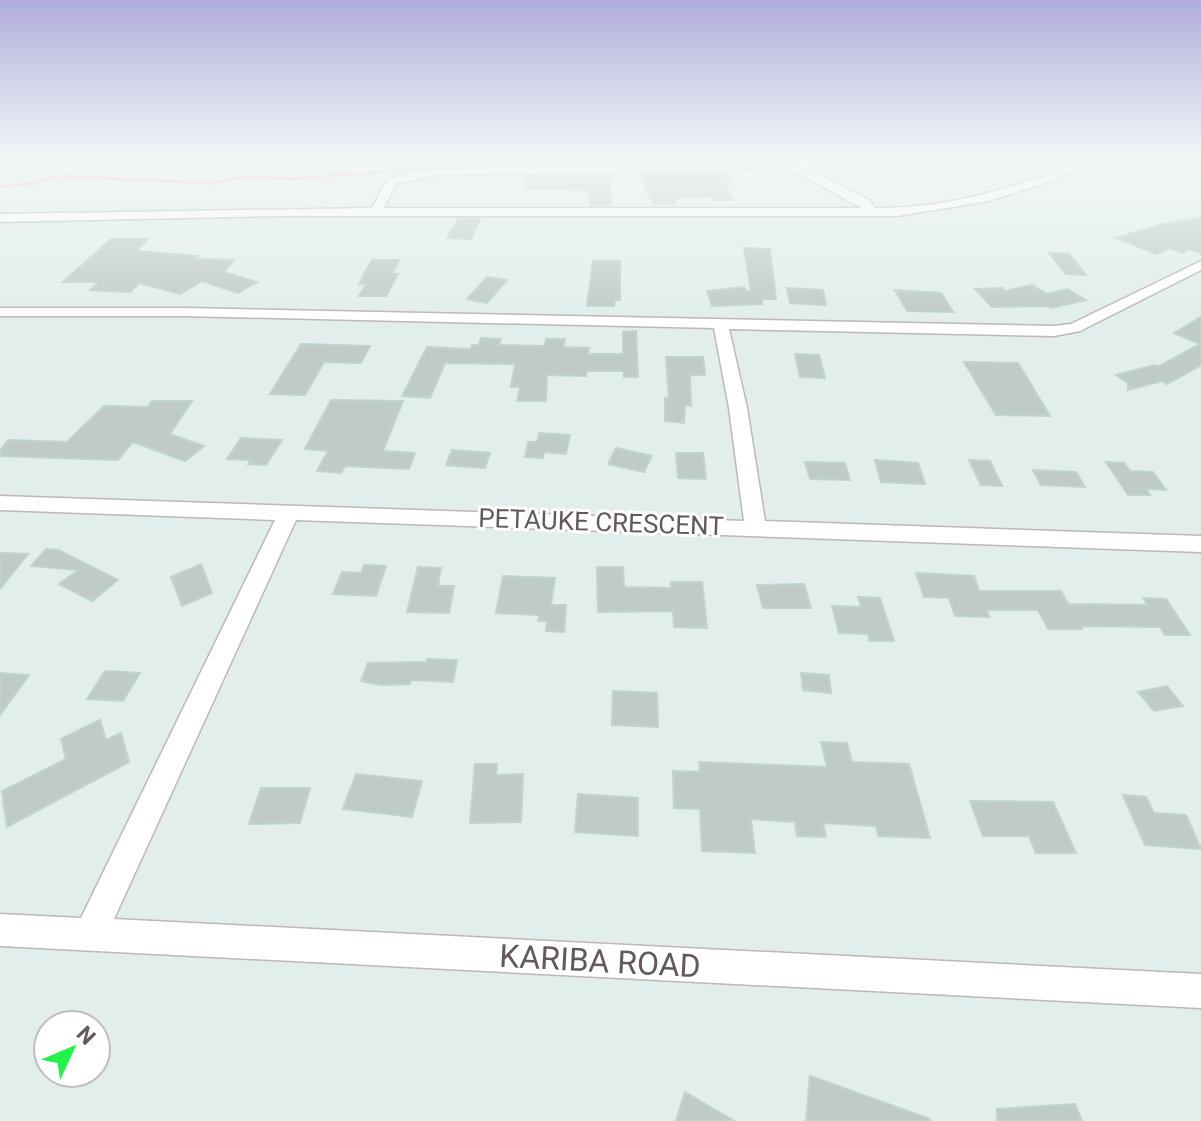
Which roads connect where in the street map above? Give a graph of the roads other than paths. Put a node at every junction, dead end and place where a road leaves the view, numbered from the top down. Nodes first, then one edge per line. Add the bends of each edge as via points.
1 (925, 211) edge
2 (869, 212) joint
3 (376, 213) joint
4 (0, 218) edge
5 (1201, 265) edge
6 (0, 312) edge
7 (721, 325) junction
8 (0, 503) edge
9 (289, 513) junction
10 (755, 527) junction
11 (1201, 544) edge
12 (0, 930) edge
13 (91, 933) junction
14 (1201, 991) edge

1 - 2 street
2 - 3 street
3 - 4 street
5 - 7 street via 1062,331
6 - 7 street
7 - 10 street
8 - 9 street, PETAUKE CRESCENT
9 - 10 street, PETAUKE CRESCENT
9 - 13 street
10 - 11 street, PETAUKE CRESCENT
12 - 13 street, KARIBA ROAD
13 - 14 street, KARIBA ROAD

